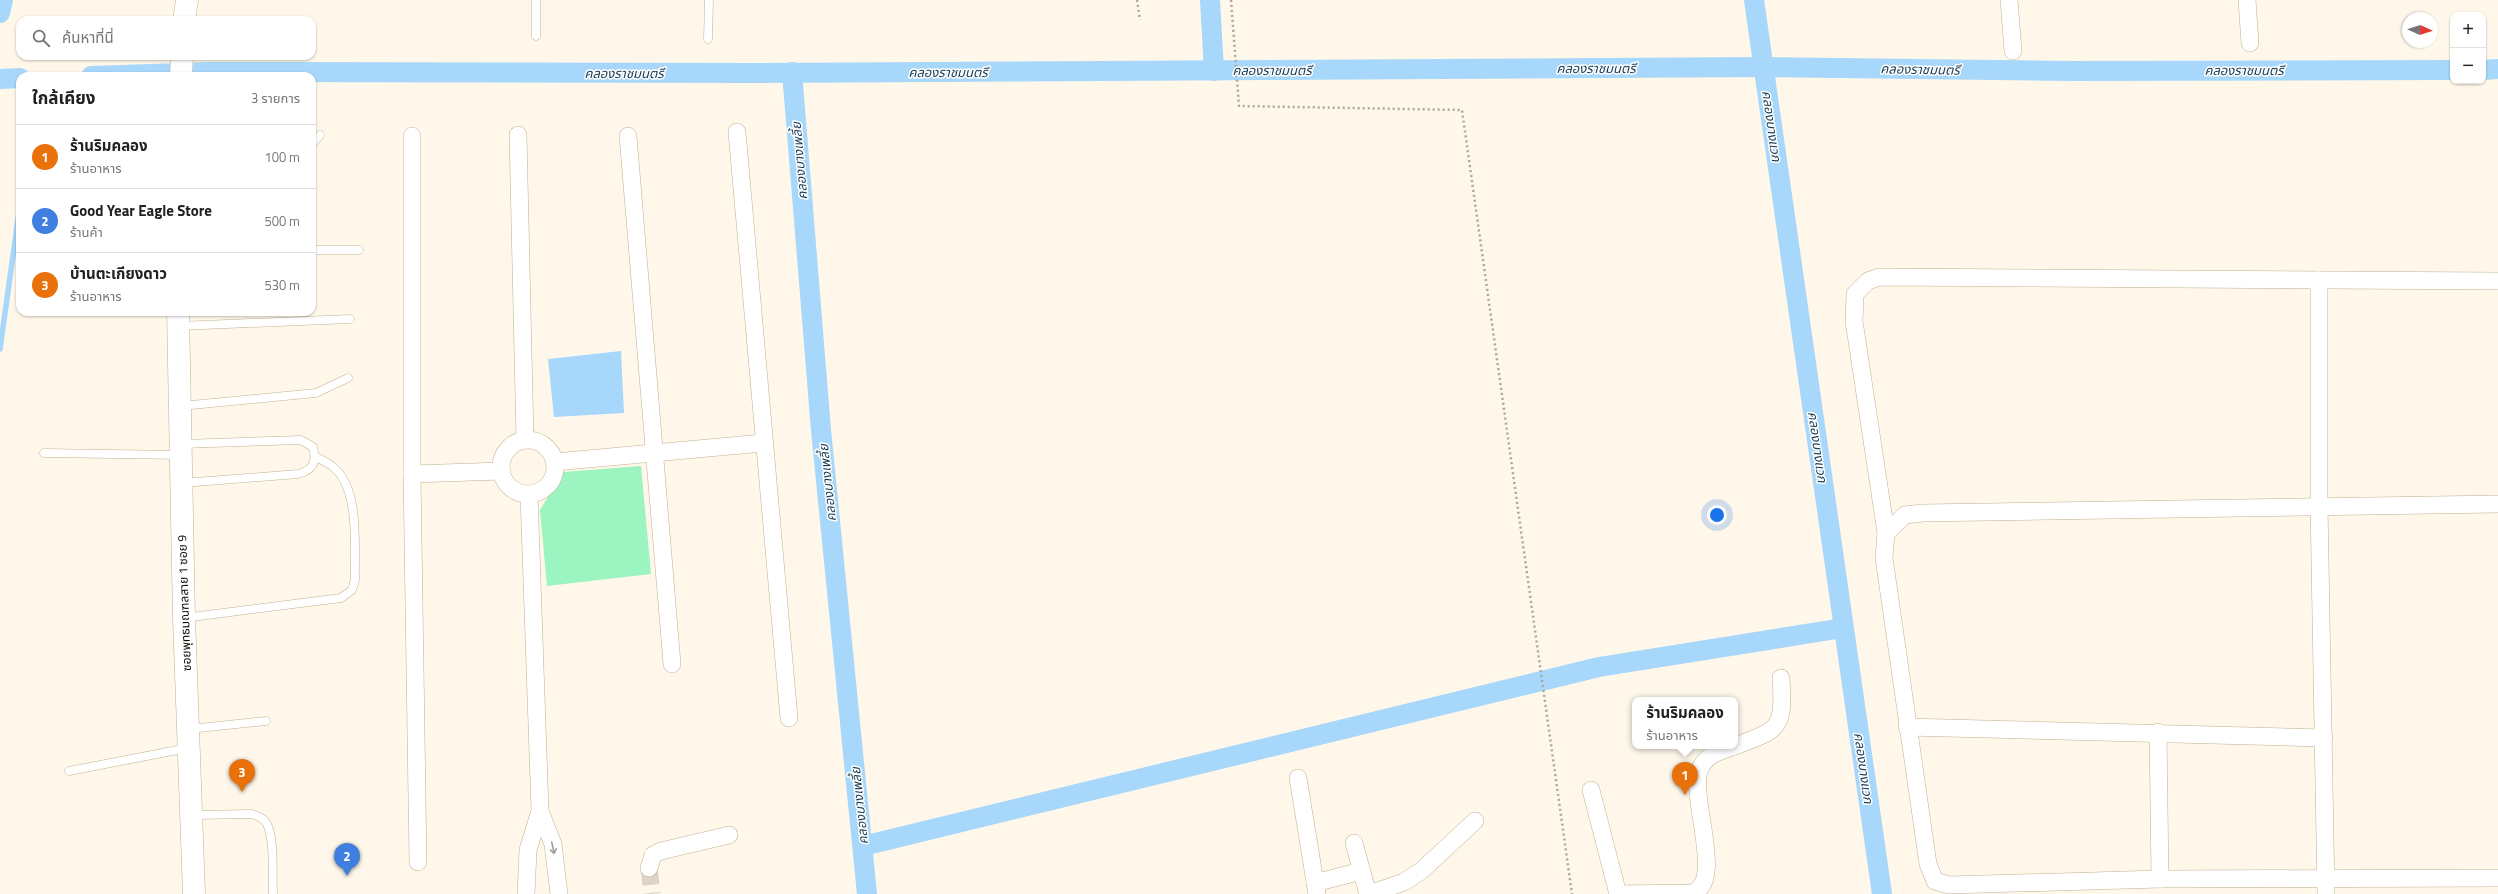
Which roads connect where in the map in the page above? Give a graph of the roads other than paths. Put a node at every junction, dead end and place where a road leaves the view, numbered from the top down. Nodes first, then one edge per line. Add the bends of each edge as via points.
1 (187, 0) edge
2 (536, 0) edge
3 (709, 0) edge
4 (2009, 0) edge
5 (2247, 0) edge
6 (185, 16) edge
7 (536, 36) dead end
8 (708, 39) dead end
9 (2250, 44) dead end
10 (2013, 51) dead end
11 (182, 60) edge
12 (181, 72) edge
13 (737, 132) dead end
14 (320, 135) dead end
15 (518, 135) dead end
16 (412, 136) dead end
17 (628, 136) dead end
18 (316, 140) edge
19 (316, 250) edge
20 (359, 250) dead end
21 (2319, 280) junction
22 (2498, 281) edge
23 (178, 319) edge
24 (350, 319) dead end
25 (348, 378) dead end
26 (180, 406) junction
27 (525, 440) junction
28 (763, 443) junction
29 (181, 449) junction
30 (44, 453) dead end
31 (656, 453) junction
32 (316, 457) junction
33 (555, 462) junction
34 (502, 471) junction
35 (412, 474) junction
36 (181, 483) junction
37 (529, 494) junction
38 (2498, 504) edge
39 (2319, 505) junction
40 (1886, 533) junction
41 (184, 618) junction
42 (672, 664) dead end
43 (1781, 678) dead end
44 (789, 718) dead end
45 (266, 721) dead end
46 (1907, 727) junction
47 (2158, 732) junction
48 (2324, 738) junction
49 (188, 739) junction
50 (1738, 745) edge
51 (1727, 749) edge
52 (69, 771) dead end
53 (1298, 778) dead end
54 (1591, 790) dead end
55 (540, 811) junction
56 (191, 815) junction
57 (1475, 821) dead end
58 (729, 835) dead end
59 (1354, 843) dead end
60 (418, 862) dead end
61 (649, 868) tunnel mouth
62 (1361, 871) junction
63 (2498, 878) edge
64 (2160, 879) junction
65 (2326, 886) edge
66 (1316, 888) edge
67 (194, 894) edge
68 (273, 894) edge
69 (526, 894) edge
70 (559, 894) edge
71 (1369, 894) edge
72 (1618, 894) edge

1 - 6 street
2 - 7 lane
3 - 8 lane
4 - 10 street
5 - 9 street
11 - 12 street
13 - 28 street
14 - 18 lane
15 - 27 street
16 - 35 street
17 - 31 street
19 - 20 lane
21 - 22 street
21 - 39 street
21 - 40 street via 1879,277 1868,281 1855,294 1854,321
23 - 24 lane
23 - 26 street, ซอยพุทธมณฑลสาย 1 ซอย 9
25 - 26 lane via 330,388 309,394
26 - 29 street, ซอยพุทธมณฑลสาย 1 ซอย 9
27 - 33 street via 535,440 544,445 551,452
27 - 34 street via 507,451 502,460
28 - 31 street
28 - 44 street
29 - 30 lane
29 - 32 lane via 300,440 313,448
29 - 36 street, ซอยพุทธมณฑลสาย 1 ซอย 9
31 - 33 street
31 - 42 street
32 - 36 lane via 313,467 298,474
32 - 41 lane via 332,466 352,501 355,580 352,590 341,598
33 - 37 street via 552,480 546,487
34 - 35 street
34 - 37 street via 511,487
35 - 60 street
36 - 41 street, ซอยพุทธมณฑลสาย 1 ซอย 9
37 - 55 street
38 - 39 street
39 - 40 street via 1923,513 1905,515
39 - 48 street
40 - 46 street via 1884,558
41 - 49 street, ซอยพุทธมณฑลสาย 1 ซอย 9
43 - 50 street via 1783,710 1776,727
45 - 49 lane
46 - 47 street
46 - 64 street via 1928,864 1935,881 1949,885
47 - 48 street
47 - 64 street
48 - 65 street
49 - 52 lane
49 - 56 street, ซอยพุทธมณฑลสาย 1 ซอย 9
51 - 72 street via 1711,755 1700,769 1698,786 1707,869 1703,884 1692,893
53 - 66 street
54 - 72 street
55 - 69 street via 528,850
55 -> 70 street via 553,844
56 - 67 street, ซอยพุทธมณฑลสาย 1 ซอย 9
56 - 68 lane via 252,814 267,823
57 - 71 street via 1421,871 1404,882
58 - 61 street via 662,851 653,855
59 - 62 street
62 - 66 street
62 - 71 street
63 - 65 street
64 - 65 street

